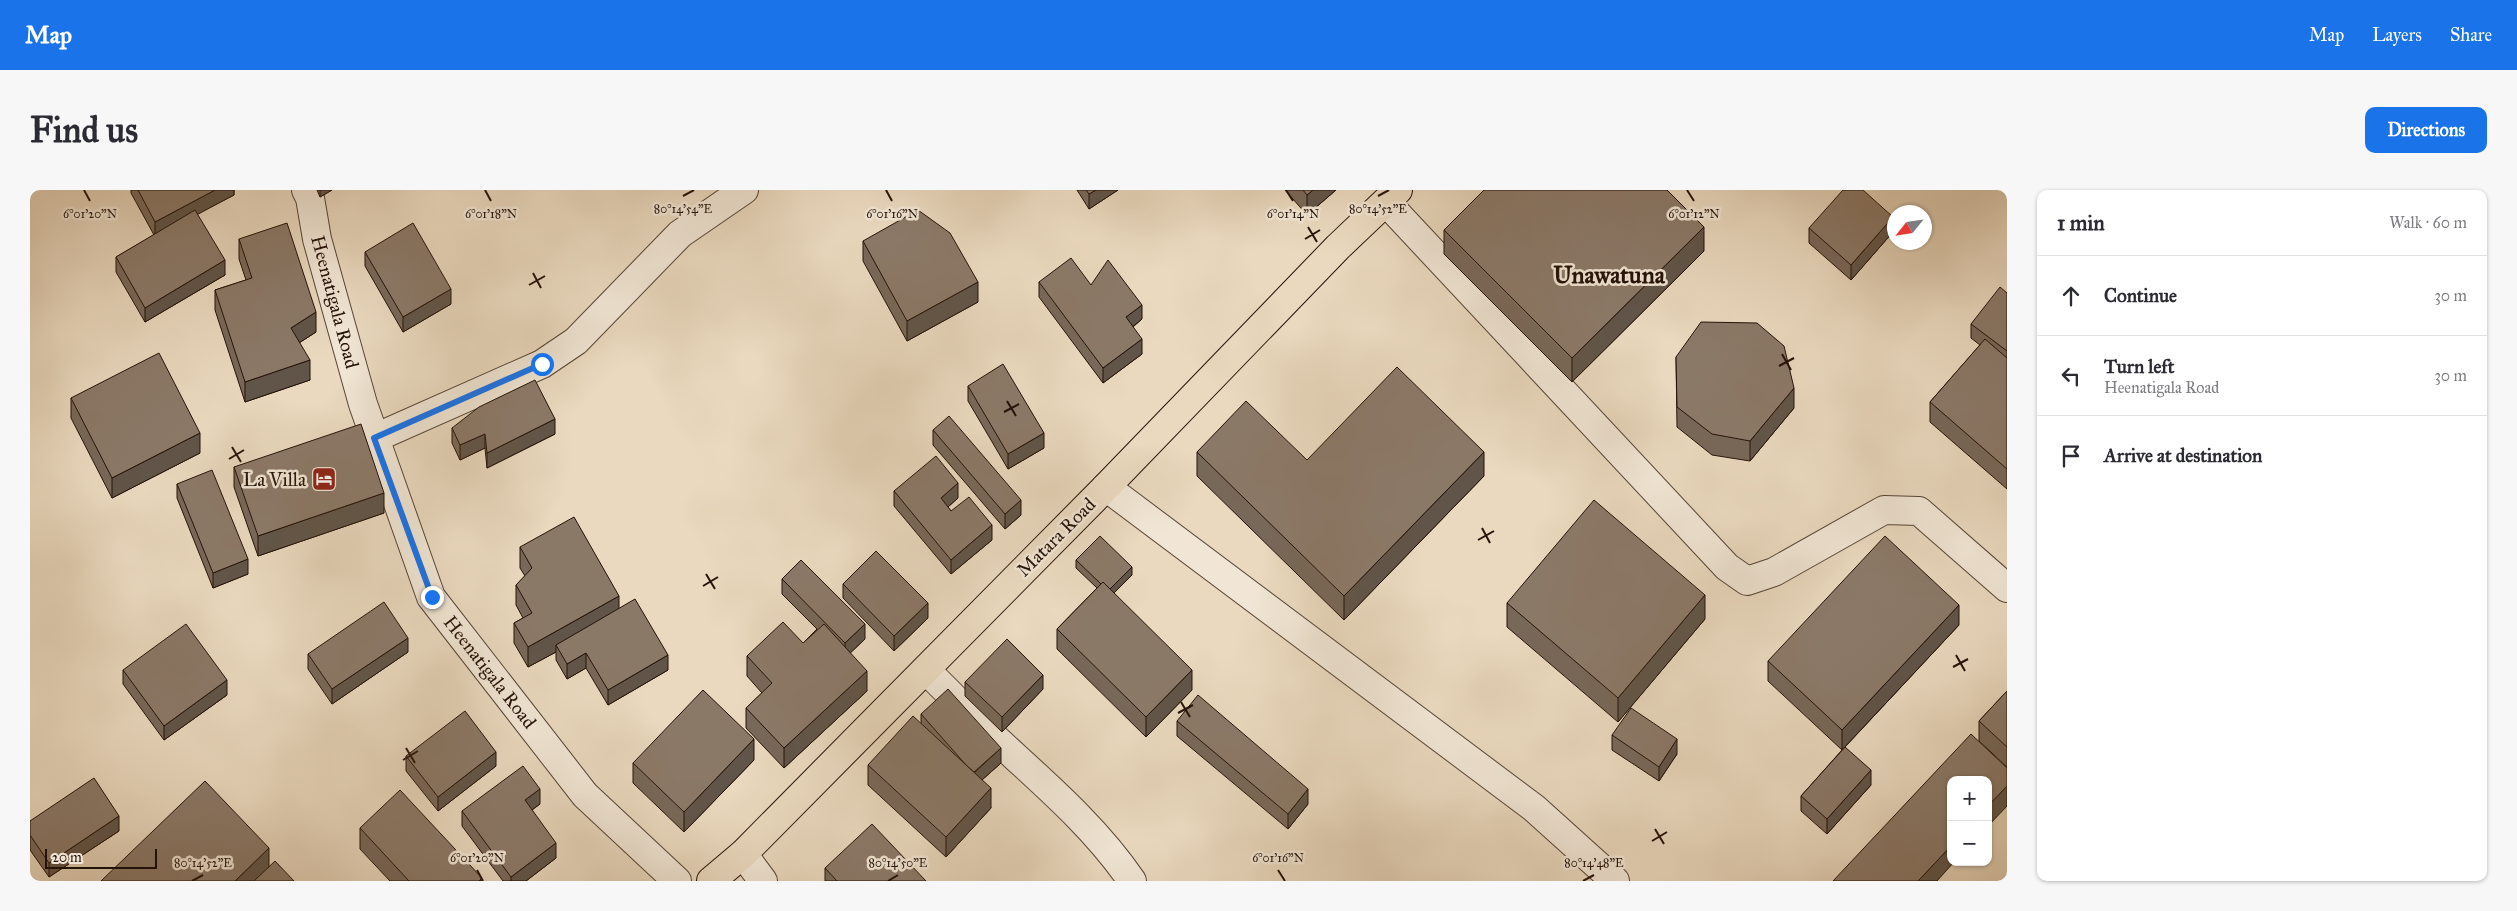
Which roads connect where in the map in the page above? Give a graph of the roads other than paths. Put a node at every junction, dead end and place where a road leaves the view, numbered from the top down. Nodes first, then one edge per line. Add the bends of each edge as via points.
1 (306, 190) edge
2 (744, 190) edge
3 (1392, 196) edge
4 (374, 438) junction
5 (1106, 487) junction
6 (2007, 588) edge
7 (926, 670) junction
8 (743, 854) junction
9 (677, 881) edge
10 (712, 881) edge
11 (763, 881) edge
12 (1132, 881) edge
13 (1615, 881) edge

1 - 4 street, Heenatigala Road
2 - 4 street via 680,234 576,341 542,364
3 - 5 highway, Matara Road
3 - 6 street via 1727,567 1747,581 1774,572 1884,510 1910,510 1919,511
4 - 9 street, Heenatigala Road via 432,597 585,795
5 - 7 highway, Matara Road
5 - 13 street via 1534,808
7 - 8 highway, Matara Road
7 - 12 street via 1047,784 1120,863
8 - 10 highway, Matara Road
8 - 11 street

